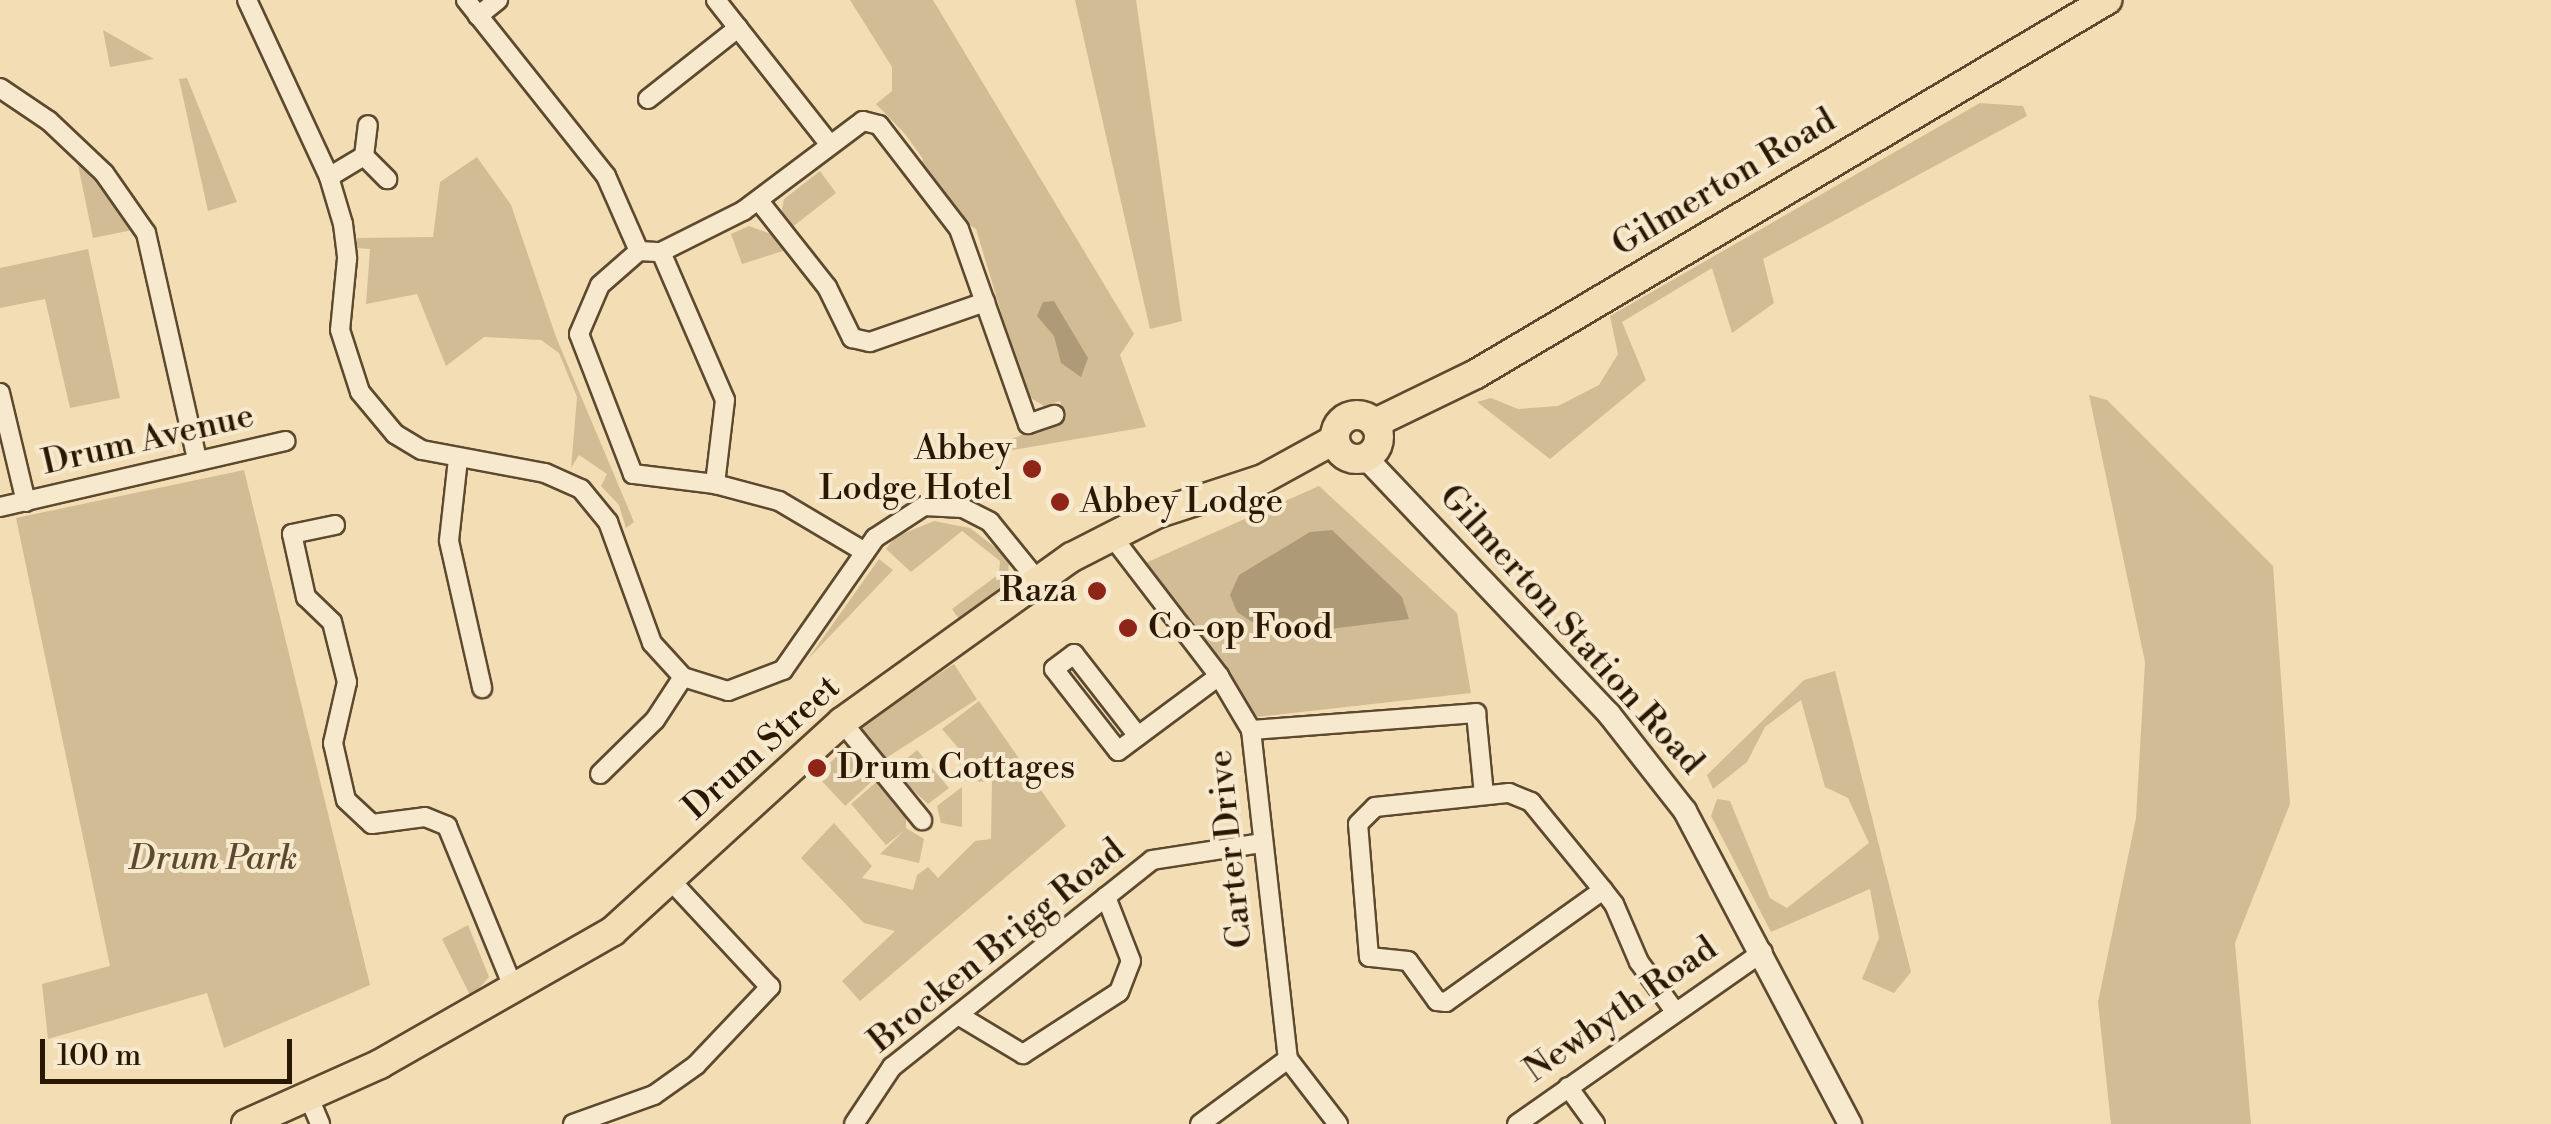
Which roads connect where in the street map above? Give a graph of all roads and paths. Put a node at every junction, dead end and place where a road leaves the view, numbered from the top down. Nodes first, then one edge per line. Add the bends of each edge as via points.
1 (247, 0) edge
2 (466, 0) edge
3 (498, 0) edge
4 (716, 0) edge
5 (2107, 0) edge
6 (478, 16) junction
7 (738, 28) junction
8 (0, 88) edge
9 (648, 99) dead end
10 (368, 125) dead end
11 (830, 145) junction
12 (364, 156) junction
13 (329, 177) junction
14 (388, 179) dead end
15 (758, 201) junction
16 (639, 252) junction
17 (662, 252) junction
18 (985, 302) junction
19 (0, 393) edge
20 (1054, 415) dead end
21 (1375, 423) junction
22 (1334, 440) junction
23 (285, 441) dead end
24 (1366, 458) junction
25 (458, 459) junction
26 (197, 460) junction
27 (715, 484) junction
28 (26, 502) junction
29 (0, 507) edge
30 (335, 524) dead end
31 (1110, 535) junction
32 (865, 552) junction
33 (1038, 581) junction
34 (1219, 676) junction
35 (683, 677) junction
36 (482, 688) dead end
37 (842, 722) junction
38 (1251, 730) junction
39 (1138, 736) junction
40 (600, 774) dead end
41 (1484, 795) junction
42 (922, 820) dead end
43 (1262, 843) junction
44 (672, 881) junction
45 (1603, 890) junction
46 (1106, 898) junction
47 (1763, 952) junction
48 (514, 989) junction
49 (1674, 1010) junction
50 (958, 1015) junction
51 (1288, 1059) junction
52 (1568, 1087) junction
53 (315, 1112) edge
54 (246, 1124) edge
55 (573, 1124) edge
56 (854, 1124) edge
57 (1200, 1124) edge
58 (1338, 1124) edge
59 (1517, 1124) edge
60 (1595, 1124) edge
61 (1850, 1124) edge

1 - 13 street
2 - 6 street
3 - 6 street
4 - 7 street
5 - 21 main road, Gilmerton Road via 1476,374
6 - 16 street via 606,176
7 - 9 street
7 - 11 street
8 - 26 street via 104,173 146,234
10 - 12 street
11 - 15 street
11 - 18 street via 863,121 879,125 959,229
12 - 13 street
12 - 14 street
13 - 25 street via 347,259 340,330 353,378 395,434
15 - 17 street
15 - 18 street via 827,287 852,338 870,342
16 - 17 street
16 - 27 street via 600,284 579,334 633,474
17 - 27 street via 725,400
18 - 20 street via 1028,424
19 - 28 street, Drum Avenue
21 - 22 main road via 1348,416
21 - 24 main road via 1379,442
22 - 24 main road via 1345,456
22 - 31 main road, Drum Street via 1263,479
23 - 26 street, Drum Avenue
24 - 47 street, Gilmerton Station Road via 1609,714 1685,811
25 - 35 street via 563,478 596,502 652,643
25 - 36 street via 449,541
26 - 28 street, Drum Avenue
27 - 32 street via 780,501
28 - 29 street, Drum Avenue
30 - 48 street via 286,536 306,597 332,622 348,682 333,743 346,800 372,824 425,817 446,826
31 - 33 main road, Drum Street
31 - 34 street, Carter Drive
32 - 33 street via 904,514 924,506 963,508 1002,532
32 - 35 street via 783,670 728,691
33 - 37 main road, Drum Street
34 - 38 street, Carter Drive
34 - 39 street
35 - 40 street via 656,720
37 - 42 street
37 - 44 main road, Drum Street
38 - 41 street via 1476,713
38 - 43 street, Carter Drive
39 - 39 street via 1118,751 1054,669 1074,654
41 - 45 street via 1509,793 1532,802
41 - 45 street via 1362,814 1370,957 1408,960 1436,1001 1446,1002
43 - 46 street, Brocken Brigg Road via 1152,860
43 - 51 street, Carter Drive
44 - 48 main road, Drum Street via 613,931
44 - 55 street via 770,986 696,1065 654,1095
45 - 49 street via 1627,924 1639,962
46 - 50 street, Brocken Brigg Road
46 - 50 street via 1131,961 1119,992 1023,1054
47 - 49 street, Newbyth Road
47 - 61 street, Gilmerton Station Road
48 - 53 main road, Drum Street
49 - 52 street, Newbyth Road
50 - 56 street, Brocken Brigg Road via 892,1067
51 - 57 street
51 - 58 street
52 - 59 street, Newbyth Road
52 - 60 street
53 - 54 main road, Drum Street

